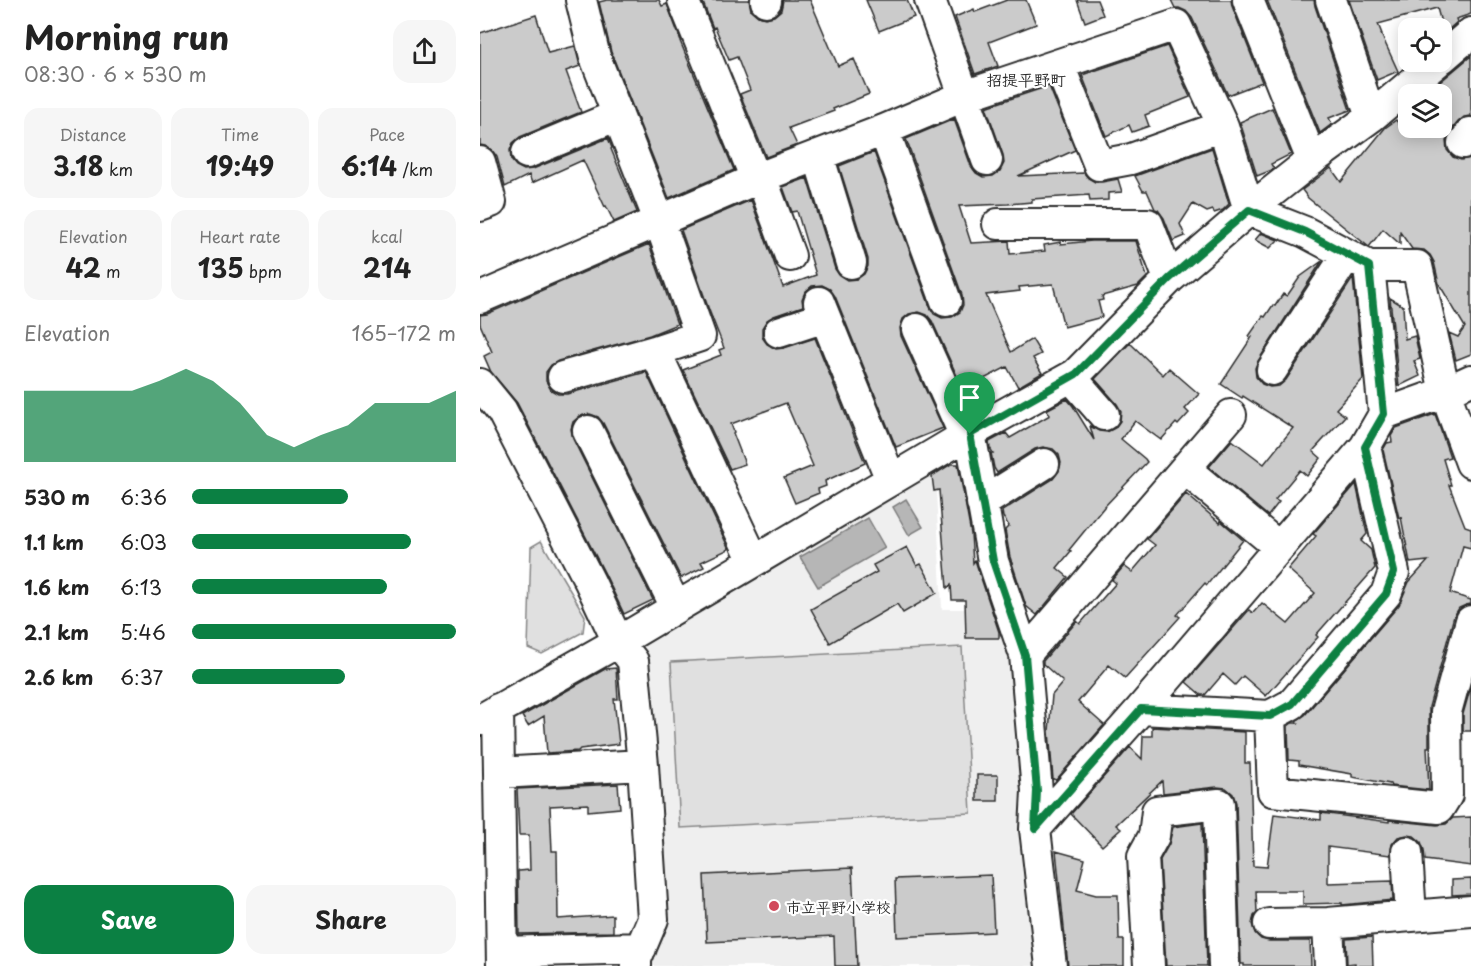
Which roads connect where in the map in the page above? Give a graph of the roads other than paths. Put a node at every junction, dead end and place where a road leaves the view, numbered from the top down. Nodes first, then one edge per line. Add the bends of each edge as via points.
1 (581, 0) edge
2 (683, 0) edge
3 (930, 0) edge
4 (1248, 0) edge
5 (1331, 0) edge
6 (1471, 33) edge
7 (1452, 49) edge
8 (1059, 64) junction
9 (1425, 72) edge
10 (964, 96) junction
11 (618, 115) junction
12 (1371, 117) junction
13 (1223, 126) junction
14 (884, 130) junction
15 (527, 153) dead end
16 (818, 155) junction
17 (987, 160) dead end
18 (1312, 160) junction
19 (480, 162) edge
20 (758, 178) junction
21 (480, 206) edge
22 (1249, 210) junction
23 (659, 220) junction
24 (998, 224) dead end
25 (790, 256) dead end
26 (1358, 260) junction
27 (851, 263) dead end
28 (1169, 279) junction
29 (480, 298) edge
30 (945, 301) dead end
31 (916, 329) dead end
32 (779, 332) dead end
33 (655, 351) junction
34 (1272, 370) dead end
35 (563, 377) dead end
36 (1071, 377) junction
37 (480, 384) edge
38 (1458, 386) edge
39 (1384, 414) junction
40 (1104, 415) dead end
41 (1231, 415) dead end
42 (586, 432) dead end
43 (967, 435) junction
44 (1365, 447) junction
45 (1471, 463) edge
46 (1044, 464) dead end
47 (1185, 469) junction
48 (891, 480) junction
49 (982, 503) junction
50 (1279, 547) junction
51 (754, 561) junction
52 (676, 607) junction
53 (1471, 621) edge
54 (618, 642) junction
55 (1025, 655) junction
56 (1141, 709) junction
57 (489, 715) edge
58 (1270, 716) junction
59 (1459, 750) edge
60 (643, 765) junction
61 (499, 773) junction
62 (1035, 829) junction
63 (1407, 852) dead end
64 (1471, 911) edge
65 (1411, 916) junction
66 (1328, 923) junction
67 (1269, 924) dead end
68 (639, 957) edge
69 (502, 959) edge
70 (1051, 966) edge
71 (1149, 966) edge
72 (1224, 966) edge
73 (1330, 966) edge

1 - 11 street via 595,57
2 - 20 street
3 - 10 street
4 - 18 street
5 - 12 street
6 - 7 street
8 - 10 street
8 - 13 street via 1176,25
8 - 13 street via 1099,165 1131,159
9 - 12 street
10 - 14 street
10 - 17 street
11 - 15 street
11 - 23 street
12 - 18 street
13 - 22 street
14 - 16 street
14 - 30 street
16 - 20 street
16 - 27 street
18 - 22 street
19 - 21 street via 491,202
20 - 23 street
20 - 25 street
22 - 26 street via 1305,232
22 - 28 street
23 - 29 street
23 - 33 street via 700,336
24 - 28 street via 1148,224
26 - 34 street
26 - 38 street via 1418,266
26 - 39 street
28 - 36 street
31 - 43 street
32 - 48 street via 822,310
33 - 35 street
33 - 51 street
36 - 40 street
36 - 43 street
37 - 54 street via 502,411
38 - 39 street
38 - 45 street
39 - 44 street
41 - 47 street
42 - 52 street
43 - 48 street
43 - 49 street
44 - 50 street
44 - 58 street via 1394,572 1386,594 1292,704
46 - 49 street
47 - 50 street
47 - 55 street
48 - 51 street
49 - 55 street via 993,561
50 - 56 street
51 - 52 street
52 - 54 street
53 - 59 street via 1446,712
54 - 57 street
54 - 60 street via 633,661
55 - 62 street via 1037,791
56 - 58 street
56 - 62 street
57 - 61 street
58 - 59 street via 1272,791 1439,808 1447,795
60 - 61 street
60 - 68 street via 653,919
61 - 69 street
62 - 70 street
63 - 65 street
64 - 65 street
65 - 66 street
66 - 67 street
66 - 73 street
68 - 69 street
71 - 72 street via 1143,856 1154,836 1157,811 1219,804

